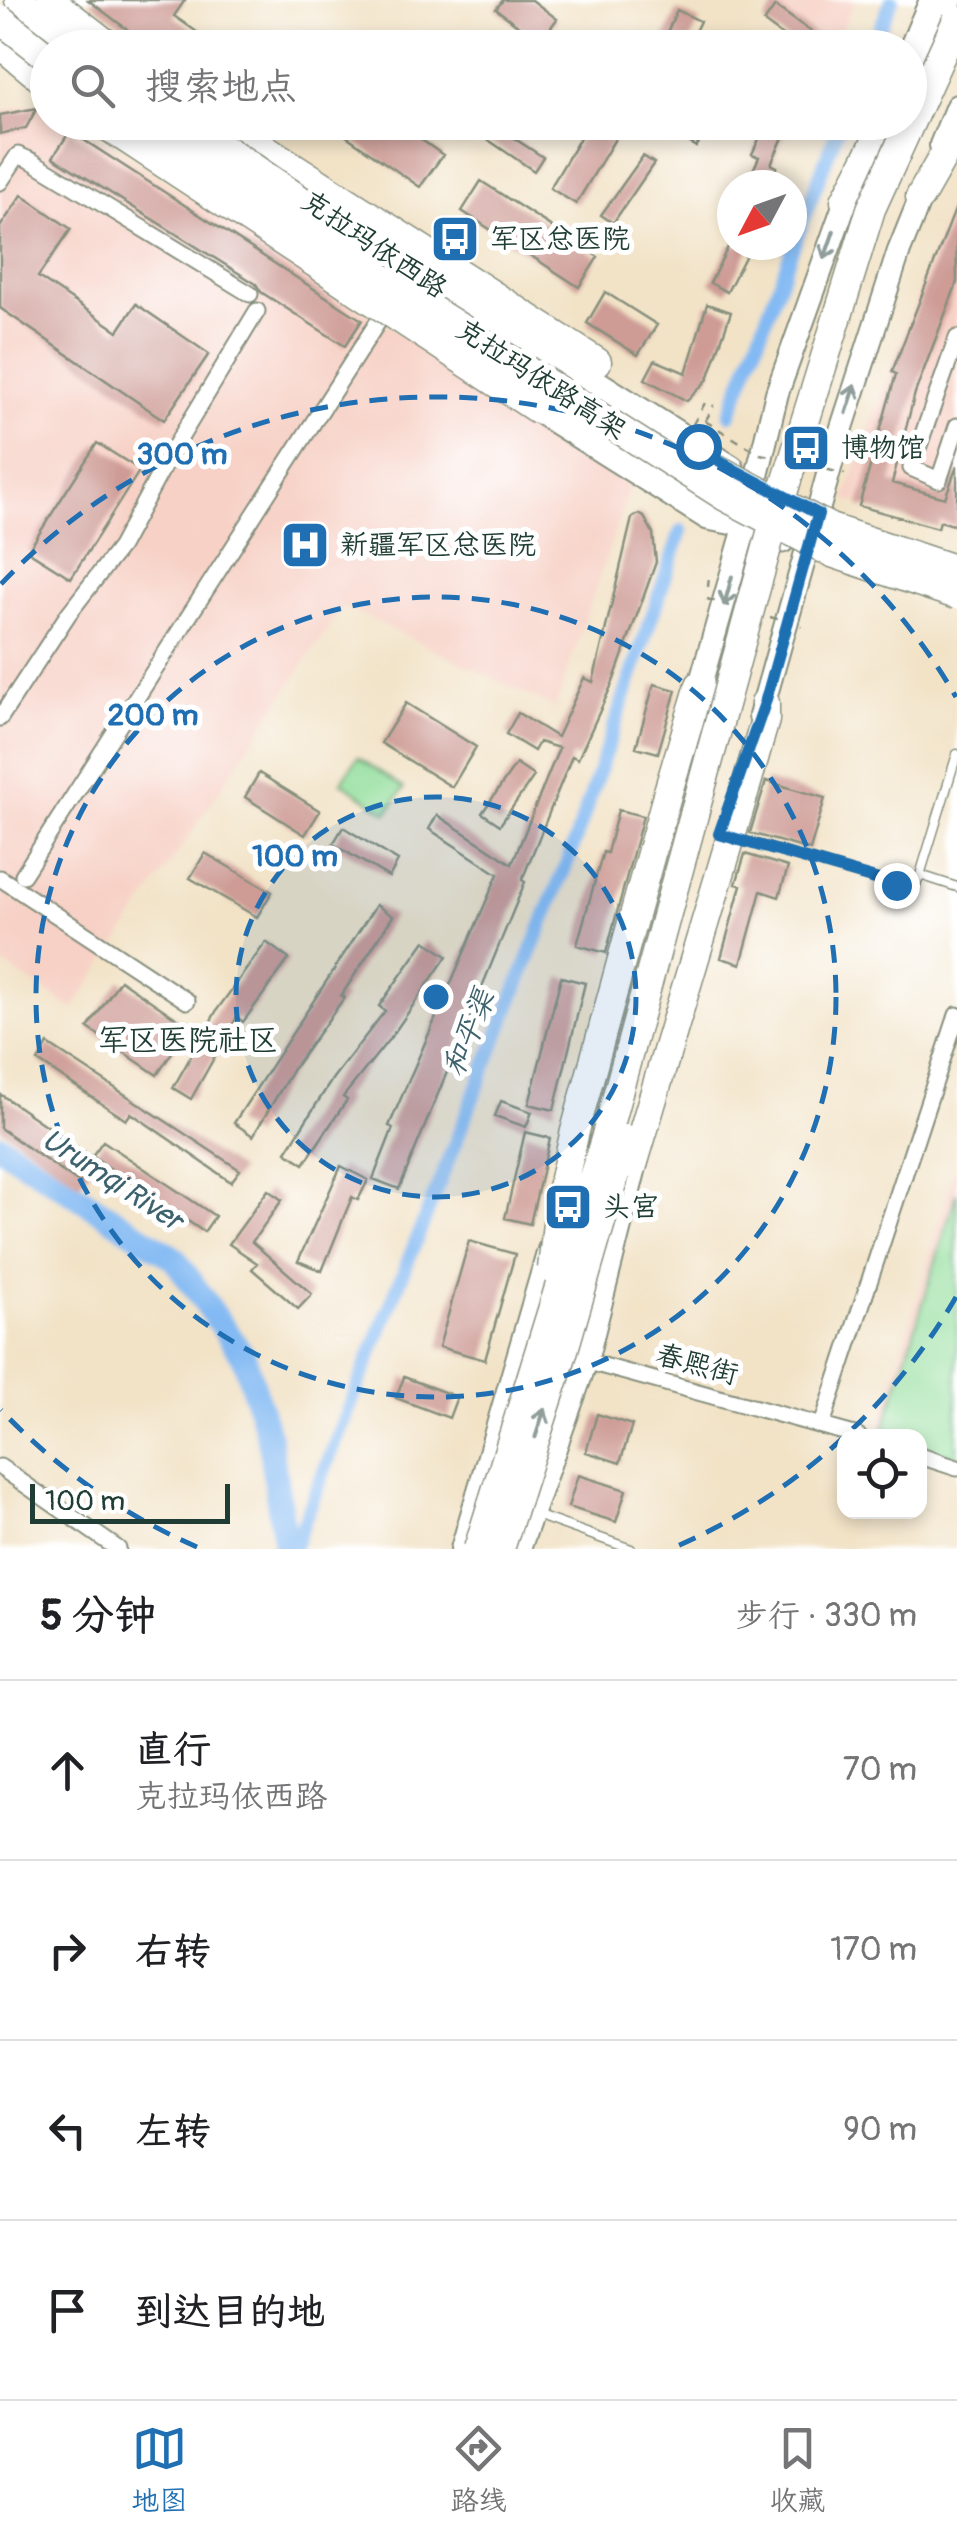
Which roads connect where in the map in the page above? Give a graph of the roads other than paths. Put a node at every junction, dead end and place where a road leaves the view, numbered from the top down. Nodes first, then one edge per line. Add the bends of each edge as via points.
1 (21, 0) edge
2 (50, 0) edge
3 (944, 8) edge
4 (0, 20) edge
5 (55, 30) edge
6 (62, 30) edge
7 (89, 30) edge
8 (926, 30) edge
9 (927, 43) edge
10 (0, 44) edge
11 (30, 44) edge
12 (927, 55) edge
13 (957, 62) edge
14 (30, 69) edge
15 (957, 106) edge
16 (927, 127) edge
17 (957, 132) edge
18 (128, 140) edge
19 (163, 140) edge
20 (173, 140) edge
21 (212, 140) edge
22 (214, 140) edge
23 (252, 140) edge
24 (870, 140) edge
25 (877, 140) edge
26 (896, 140) edge
27 (921, 140) edge
28 (0, 182) edge
29 (920, 197) junction
30 (845, 201) junction
31 (412, 266) junction
32 (250, 294) dead end
33 (395, 295) junction
34 (256, 311) dead end
35 (957, 338) edge
36 (597, 362) joint
37 (540, 410) joint
38 (957, 426) edge
39 (729, 467) junction
40 (755, 481) junction
41 (818, 514) junction
42 (746, 524) junction
43 (807, 551) junction
44 (956, 562) edge
45 (957, 595) edge
46 (700, 685) junction
47 (765, 703) junction
48 (0, 718) edge
49 (957, 754) edge
50 (719, 834) junction
51 (22, 874) dead end
52 (920, 874) junction
53 (0, 878) edge
54 (957, 886) edge
55 (187, 1001) dead end
56 (957, 1015) edge
57 (559, 1325) junction
58 (521, 1346) junction
59 (586, 1362) junction
60 (822, 1425) junction
61 (837, 1430) edge
62 (927, 1458) edge
63 (0, 1467) edge
64 (957, 1468) edge
65 (532, 1514) junction
66 (118, 1549) edge
67 (462, 1549) edge
68 (478, 1549) edge
69 (500, 1549) edge
70 (519, 1549) edge
71 (631, 1549) edge

1 - 5 highway
1 - 6 main road
2 - 7 highway
3 - 8 main road
3 - 9 highway
3 - 12 highway, bridge
4 - 11 highway, bridge
10 - 14 highway
13 - 16 highway, bridge
15 - 29 main road
17 - 29 highway
18 - 37 highway, bridge
19 - 33 main road, 克拉玛依西路
20 - 45 highway, 克拉玛依路高架, bridge via 771,524 832,553
21 - 44 highway, 克拉玛依路高架, bridge via 733,480 830,528
22 - 31 main road, 克拉玛依西路
23 - 36 highway
24 - 30 main road
25 - 30 highway
26 - 57 highway, bridge via 774,522
27 - 57 highway, bridge via 891,206 802,494
28 - 32 street via 18,155 32,161
41 -> 29 main road
30 -> 40 main road via 777,393
31 - 33 street
31 - 39 main road, 克拉玛依西路
33 - 42 main road, 克拉玛依西路
33 - 51 street
34 - 48 street via 120,546
35 - 38 street via 911,468 938,480
36 - 39 main road via 699,423
37 - 42 main road via 708,517
39 - 40 main road, 克拉玛依西路
40 - 41 main road, 克拉玛依西路
40 - 42 main road
41 - 43 main road
41 - 44 main road, 克拉玛依西路
42 - 43 main road, 克拉玛依西路
42 -> 46 main road
43 - 45 main road, 克拉玛依西路
43 - 47 main road
46 - 57 highway, bridge via 560,1196
46 - 58 main road via 706,704
47 - 50 main road
47 - 57 highway, bridge via 604,1272
49 - 52 lane
50 - 52 lane via 914,889
50 - 59 main road
52 - 54 lane
53 - 55 street
56 - 60 street
57 - 68 highway, bridge
69 -> 57 highway, bridge
58 - 59 street, 春熙街
58 - 67 main road
59 - 60 street, 春熙街
59 - 65 main road
60 - 61 street, 春熙街
62 - 64 street
63 - 66 street
65 - 70 main road
65 - 71 lane

